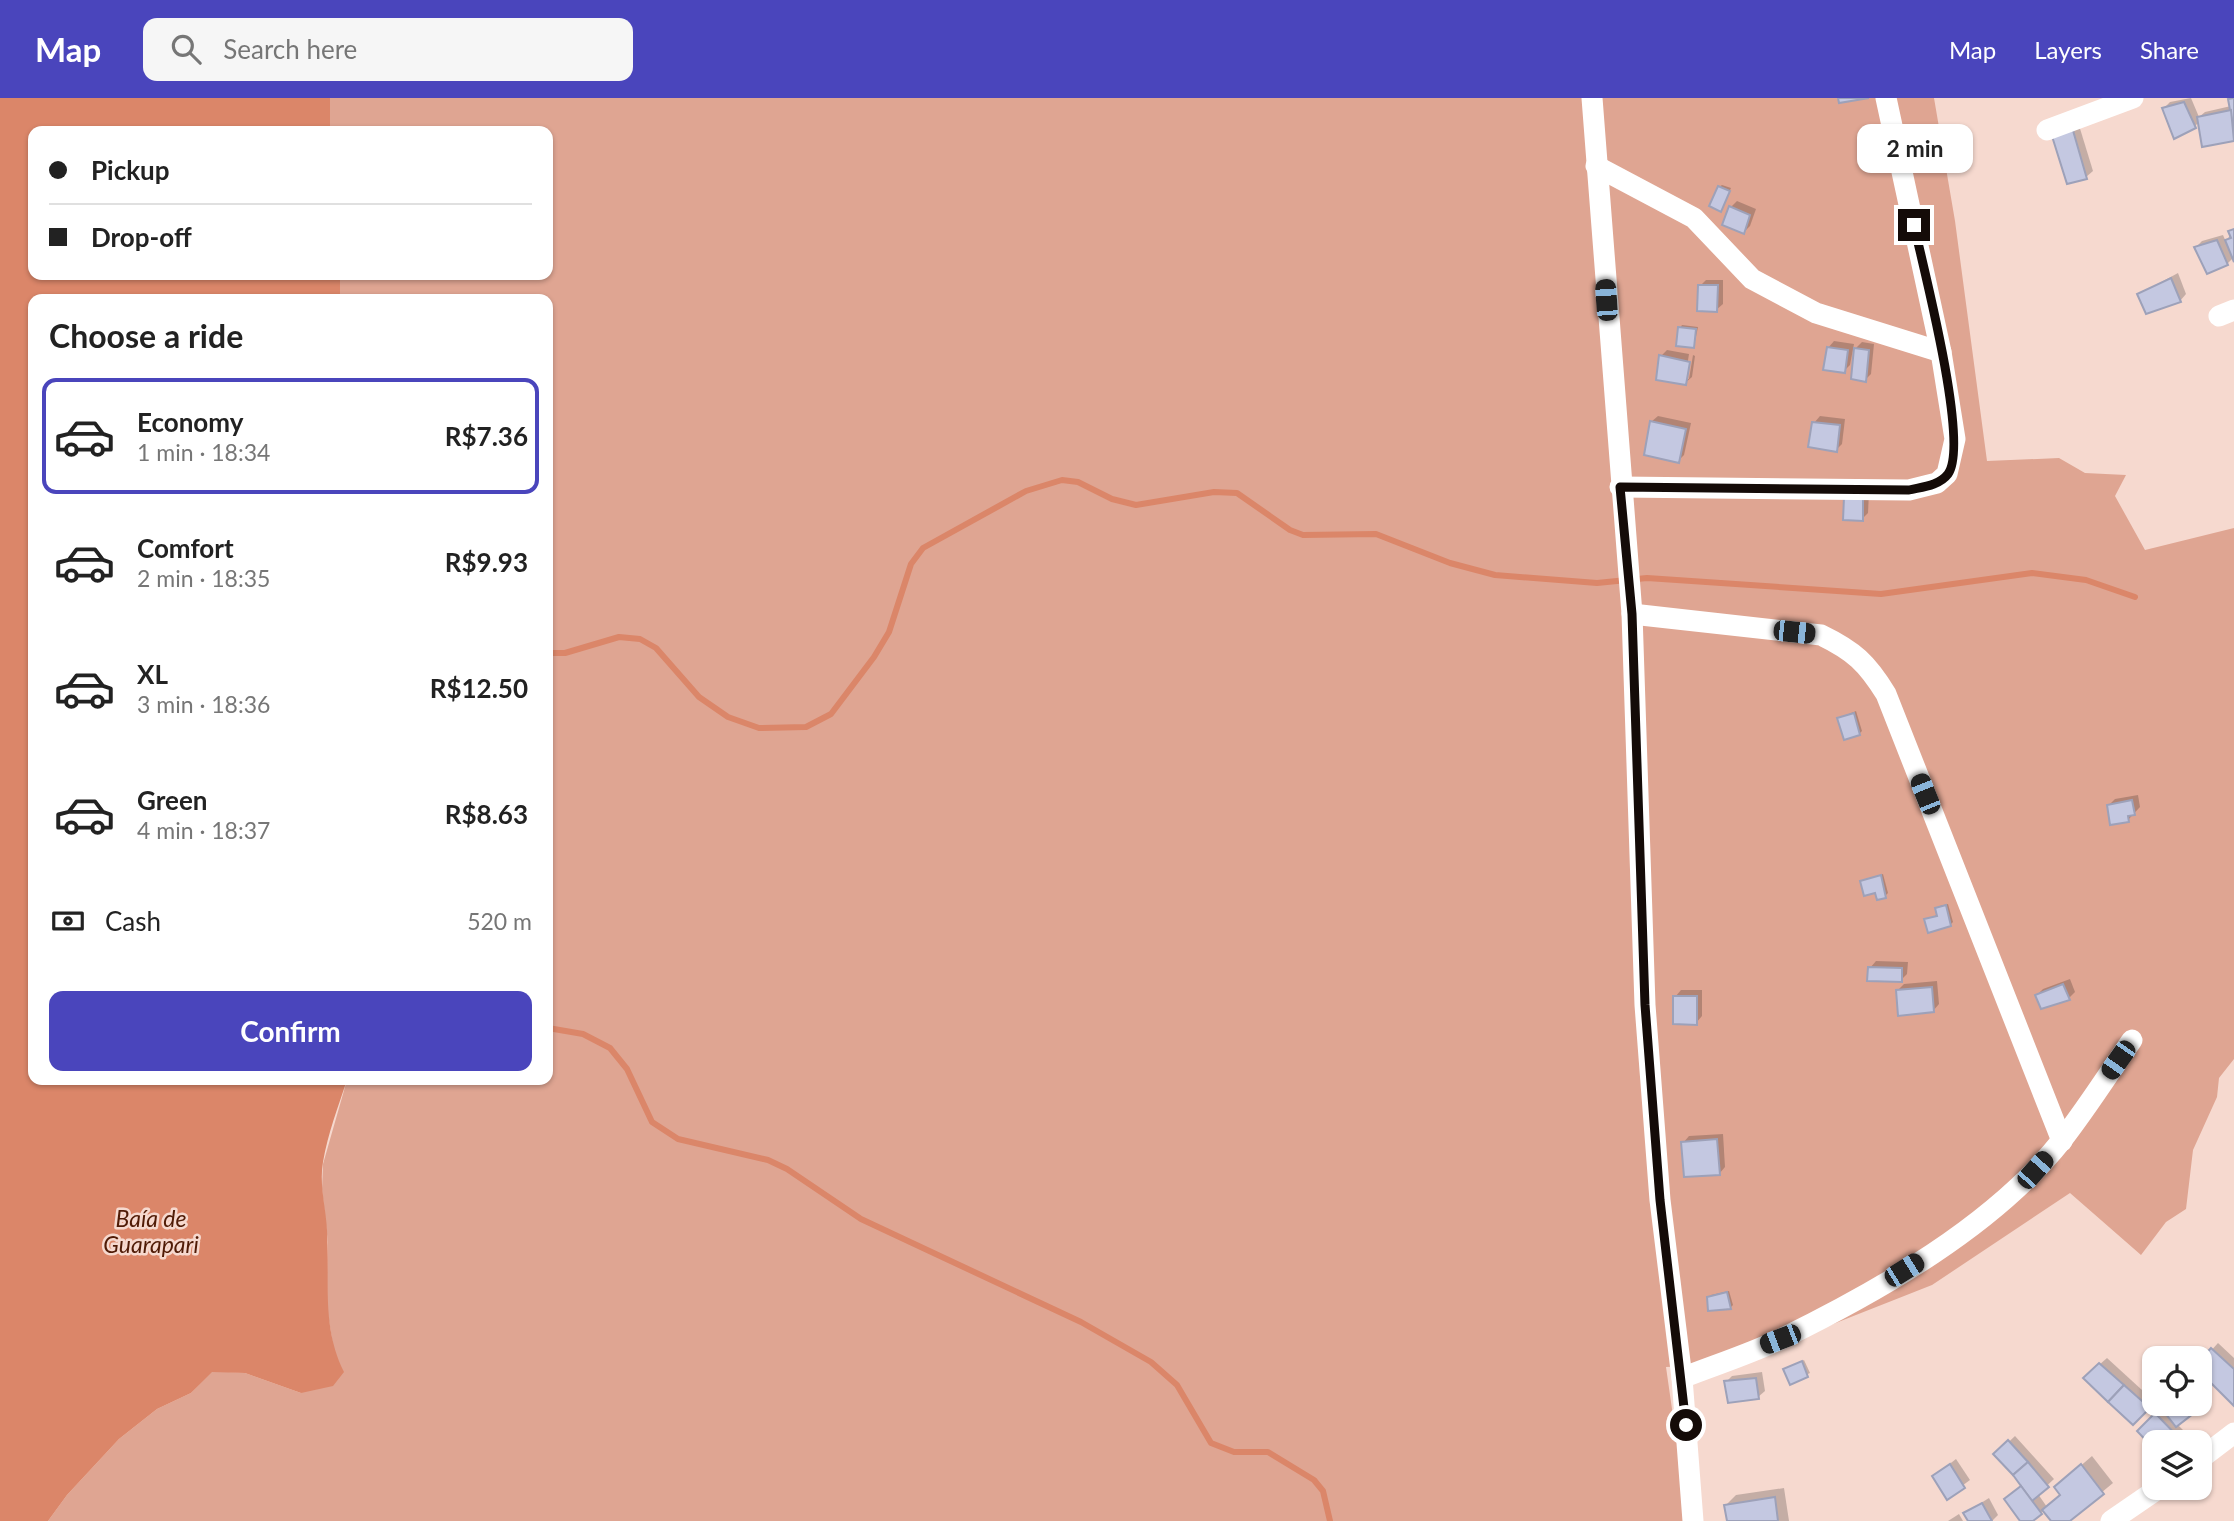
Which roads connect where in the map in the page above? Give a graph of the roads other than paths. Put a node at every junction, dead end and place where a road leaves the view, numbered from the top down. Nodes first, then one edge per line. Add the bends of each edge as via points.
1 (1592, 98) edge
2 (1886, 98) edge
3 (2133, 98) edge
4 (2047, 130) dead end
5 (1596, 166) junction
6 (1941, 352) junction
7 (1620, 487) junction
8 (1632, 614) junction
9 (2132, 1040) dead end
10 (2062, 1141) junction
11 (1682, 1378) junction
12 (2234, 1433) edge
13 (2212, 1450) edge
14 (2142, 1500) edge
15 (1693, 1521) edge
16 (2111, 1521) edge

1 - 5 street
2 - 6 street
3 - 4 street
5 - 6 street via 1694,218 1752,279 1816,313
5 - 7 street
6 - 7 street via 1955,439 1952,464 1937,483 1909,490
7 - 8 street
8 - 10 street via 1821,635 1848,648 1869,666 1886,694
8 - 11 street via 1645,1005 1660,1200
9 - 10 street
10 - 11 street via 1969,1229 1883,1283 1780,1339
11 - 15 street
12 - 13 street
14 - 16 street

